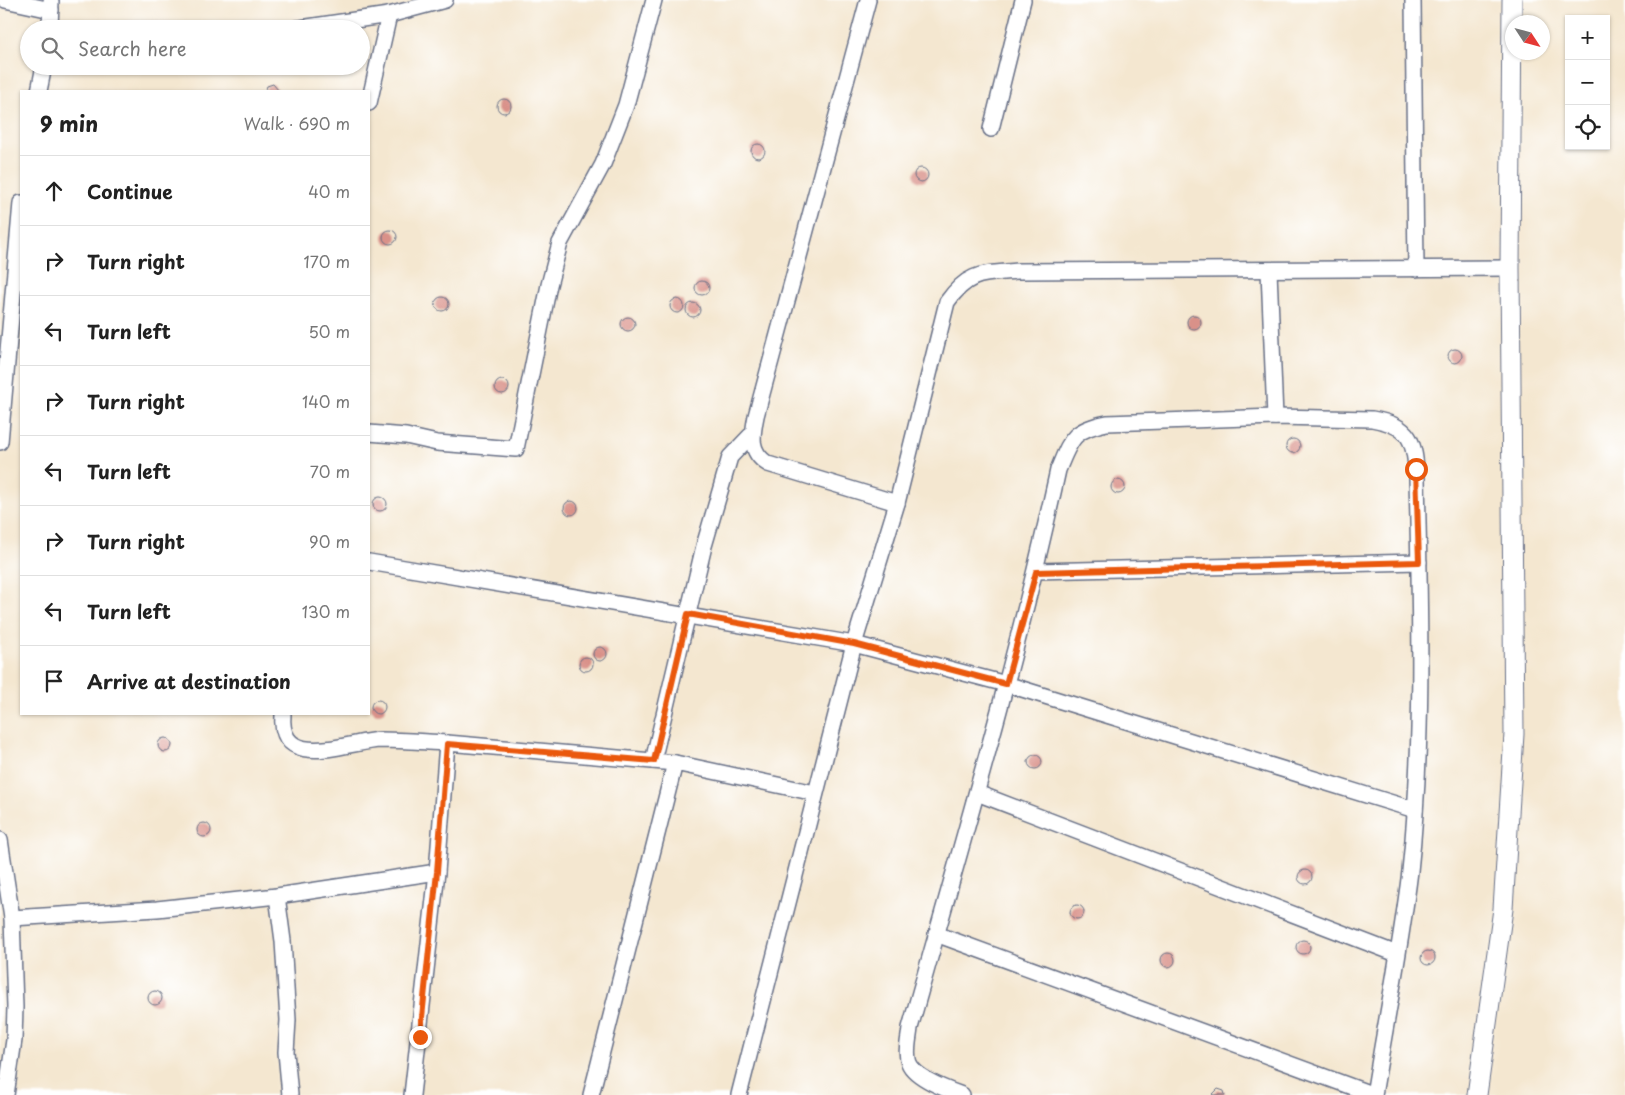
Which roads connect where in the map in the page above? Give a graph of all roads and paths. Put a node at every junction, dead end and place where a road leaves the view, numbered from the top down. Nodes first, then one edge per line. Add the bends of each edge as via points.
1 (5, 0) edge
2 (445, 0) edge
3 (654, 0) edge
4 (868, 0) edge
5 (1023, 0) edge
6 (1413, 0) edge
7 (1512, 0) edge
8 (51, 5) edge
9 (389, 15) junction
10 (50, 20) edge
11 (355, 20) edge
12 (42, 75) edge
13 (39, 90) edge
14 (370, 99) edge
15 (991, 129) dead end
16 (20, 214) edge
17 (1510, 268) junction
18 (1416, 269) junction
19 (1268, 271) junction
20 (1275, 417) junction
21 (370, 433) edge
22 (752, 434) junction
23 (0, 442) edge
24 (897, 503) junction
25 (370, 562) edge
26 (1419, 562) junction
27 (1036, 572) junction
28 (688, 614) junction
29 (854, 644) junction
30 (1006, 684) junction
31 (282, 715) edge
32 (447, 744) junction
33 (654, 761) junction
34 (675, 763) junction
35 (815, 793) junction
36 (977, 793) junction
37 (1415, 810) junction
38 (0, 840) edge
39 (437, 872) junction
40 (277, 896) junction
41 (12, 918) junction
42 (936, 934) junction
43 (1396, 954) junction
44 (6, 1095) edge
45 (290, 1095) edge
46 (412, 1095) edge
47 (591, 1095) edge
48 (739, 1095) edge
49 (962, 1095) edge
50 (1374, 1095) edge
51 (1477, 1095) edge

1 - 8 street
2 - 9 street
3 - 21 street via 623,113 603,164 560,243 516,449
4 - 22 street
5 - 15 street
6 - 18 street
7 - 17 street
8 - 10 street
9 - 11 street
9 - 14 street
12 - 13 street
16 - 23 street
17 - 18 street
17 - 51 street via 1514,744 1502,910
18 - 19 street
19 - 20 street
19 - 24 street via 1018,271 968,279 958,286 947,302
20 - 26 street via 1372,419 1405,430 1411,439 1416,469
20 - 27 street via 1108,423 1090,426 1078,433 1058,470
22 - 24 street via 754,451 768,464
22 - 28 street via 730,457
24 - 29 street
25 - 28 street
26 - 27 street
26 - 37 street via 1421,701
27 - 30 street
28 - 29 street
28 - 33 street
29 - 30 street
29 - 35 street
30 - 36 street
30 - 37 street
31 - 32 street via 290,742 310,750 381,740
32 - 33 street
32 - 39 street
33 - 34 street
34 - 35 street
34 - 47 street
35 - 48 street
36 - 42 street
36 - 43 street
37 - 43 street via 1410,872
38 - 41 street
39 - 40 street
39 - 46 street
40 - 41 street via 157,909
40 - 45 street via 283,941
41 - 44 street via 14,1040
42 - 49 street via 910,1028 909,1063 913,1070 932,1082
42 - 50 street
43 - 50 street

